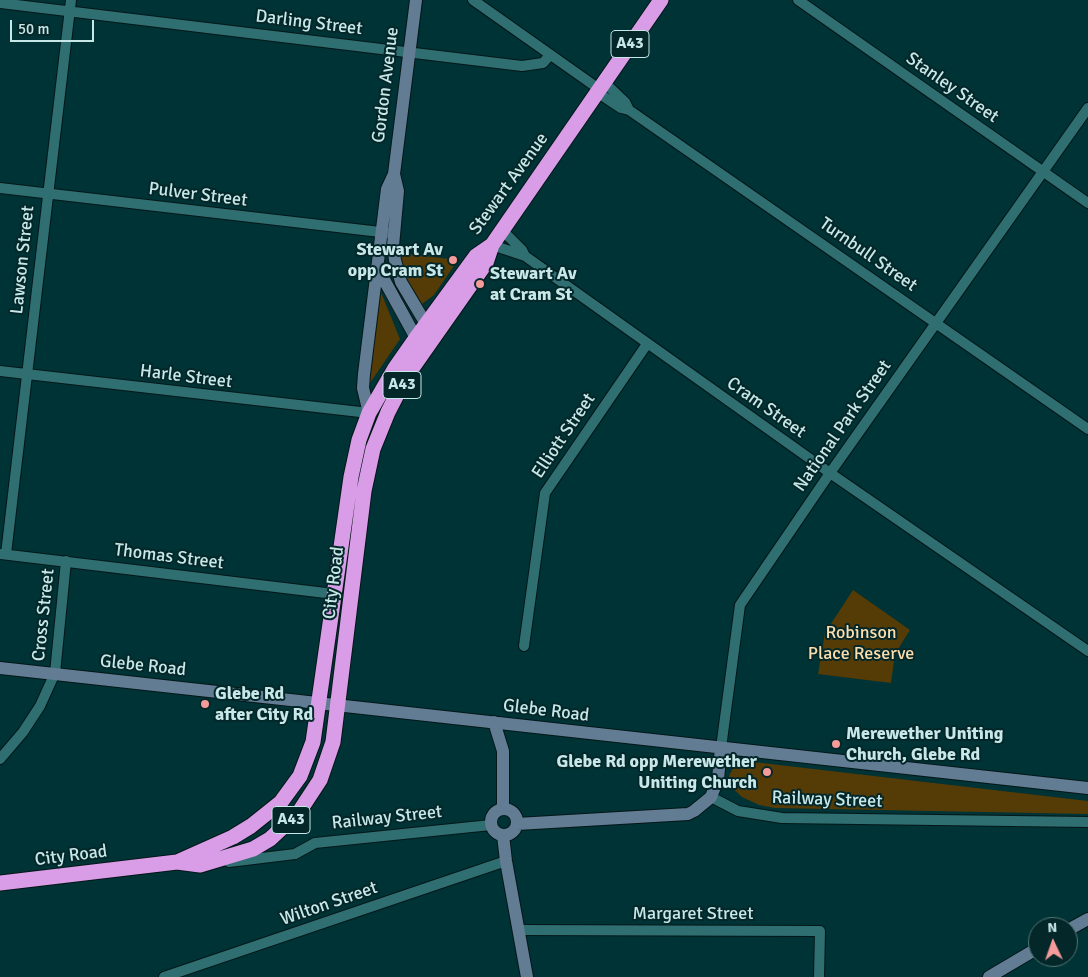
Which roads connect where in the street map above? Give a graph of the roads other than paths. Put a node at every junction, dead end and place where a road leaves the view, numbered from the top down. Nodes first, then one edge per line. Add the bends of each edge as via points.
1 (71, 0) edge
2 (416, 0) edge
3 (473, 0) edge
4 (661, 0) edge
5 (798, 0) edge
6 (0, 3) edge
7 (70, 12) junction
8 (408, 52) junction
9 (550, 55) junction
10 (600, 88) junction
11 (1088, 108) edge
12 (1043, 171) junction
13 (0, 188) edge
14 (46, 194) junction
15 (1088, 203) edge
16 (502, 230) junction
17 (387, 233) junction
18 (492, 245) junction
19 (525, 256) junction
20 (378, 267) junction
21 (938, 323) junction
22 (426, 324) junction
23 (423, 339) junction
24 (647, 344) junction
25 (0, 371) edge
26 (27, 375) junction
27 (369, 413) junction
28 (1088, 429) edge
29 (830, 473) junction
30 (3, 554) edge
31 (66, 561) junction
32 (334, 594) junction
33 (524, 646) dead end
34 (1088, 651) edge
35 (0, 668) edge
36 (55, 673) junction
37 (318, 703) junction
38 (338, 705) junction
39 (494, 722) junction
40 (721, 748) junction
41 (0, 759) edge
42 (1088, 788) edge
43 (711, 797) junction
44 (503, 809) junction
45 (1088, 822) edge
46 (517, 824) junction
47 (491, 825) junction
48 (503, 835) junction
49 (506, 861) junction
50 (177, 862) junction
51 (200, 865) junction
52 (0, 883) edge
53 (518, 930) junction
54 (1028, 954) edge
55 (164, 977) edge
56 (527, 977) edge
57 (819, 977) edge
58 (989, 977) edge

1 - 7 street, Lawson Street
2 - 8 main road, Gordon Avenue
3 - 9 street, Turnbull Street
4 - 10 highway, Stewart Avenue / A43
5 - 12 street, Stanley Street
6 - 7 street, Darling Street
7 - 8 street, Darling Street
7 - 14 street, Lawson Street
8 - 9 street, Darling Street via 528,66 543,63
8 - 17 main road, Gordon Avenue via 394,174 398,191
9 - 10 street, Turnbull Street
10 - 16 highway, Stewart Avenue / A43
10 - 21 street, Turnbull Street via 621,108 629,110
11 - 12 street, National Park Street
12 - 15 street, Stanley Street
12 - 21 street, National Park Street
13 - 14 street, Pulver Street
14 - 17 street, Pulver Street
14 - 26 street, Lawson Street
16 - 18 highway, Stewart Avenue / A43
16 - 19 street, Cram Street
17 - 20 main road, Gordon Avenue
17 - 22 main road, Gordon Avenue via 401,282
18 - 19 street, Cram Street
18 - 22 highway, Stewart Avenue / A43 via 476,256
18 - 23 highway, City Road / A43 via 486,263
19 - 24 street, Cram Street
20 - 23 main road
20 - 27 main road, Gordon Avenue via 363,388
21 - 28 street, Turnbull Street
21 - 29 street, National Park Street
22 - 23 highway, Stewart Avenue / A43
23 - 27 highway, Stewart Avenue / A43 via 394,368
23 - 38 highway, City Road / A43 via 388,412 368,469
24 - 29 street, Cram Street
24 - 33 street, Elliott Street via 545,493
25 - 26 street, Harle Street
26 - 27 street, Harle Street
26 - 30 street, Lawson Street
27 - 32 highway, A43 via 351,477
29 - 34 street, Cram Street
29 - 40 street, National Park Street via 740,605
30 - 31 street, Thomas Street
31 - 32 street, Thomas Street
31 - 36 street, Cross Street
32 - 37 highway, A43
35 - 36 main road, Glebe Road
36 - 37 main road, Glebe Road
36 - 41 street, Cross Street via 40,706
37 - 38 main road, Glebe Road
37 - 50 highway, City Road / A43 via 309,755 300,776 281,802 233,837
38 - 39 main road, Glebe Road
38 - 51 highway, City Road / A43 via 328,762 299,812 270,839 253,849
39 - 40 main road, Glebe Road
39 - 44 main road via 503,751
40 - 42 main road, Glebe Road
40 - 43 main road, National Park Street via 718,779
43 - 45 street, Railway Street via 738,811 782,818
43 - 46 main road via 694,811 682,815
44 - 46 main road via 513,812
44 - 47 main road via 494,813
46 - 48 main road via 512,832
47 - 48 main road via 495,832
47 - 51 street, Railway Street via 315,843 296,854
48 - 49 main road
49 - 53 main road
49 - 55 street, Wilton Street
50 - 51 highway, City Road / A43
50 - 52 highway, City Road / A43
53 - 56 main road
53 - 57 street, Margaret Street via 820,931
54 - 58 main road

